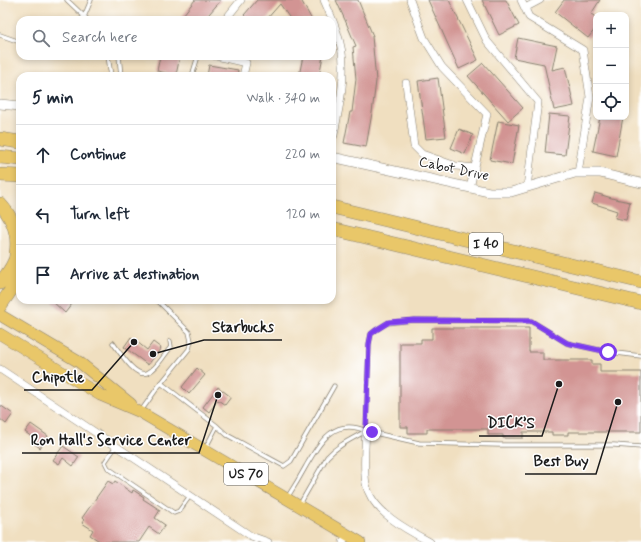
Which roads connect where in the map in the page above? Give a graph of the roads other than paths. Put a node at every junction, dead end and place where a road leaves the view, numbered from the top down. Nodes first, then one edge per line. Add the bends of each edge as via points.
1 (67, 0) edge
2 (91, 0) edge
3 (241, 0) edge
4 (324, 0) edge
5 (410, 0) edge
6 (467, 0) edge
7 (521, 0) edge
8 (540, 0) edge
9 (525, 8) junction
10 (83, 16) edge
11 (84, 16) edge
12 (228, 16) edge
13 (331, 16) edge
14 (336, 29) edge
15 (0, 35) edge
16 (16, 41) edge
17 (109, 60) edge
18 (119, 60) edge
19 (197, 60) edge
20 (233, 60) edge
21 (110, 72) edge
22 (120, 72) edge
23 (193, 72) edge
24 (244, 72) edge
25 (406, 83) dead end
26 (0, 104) edge
27 (16, 106) edge
28 (336, 124) edge
29 (0, 139) edge
30 (16, 141) edge
31 (0, 157) edge
32 (336, 158) edge
33 (16, 159) edge
34 (475, 168) junction
35 (578, 173) junction
36 (0, 175) edge
37 (16, 176) edge
38 (641, 183) edge
39 (527, 187) junction
40 (470, 188) junction
41 (0, 204) edge
42 (336, 208) edge
43 (336, 230) edge
44 (16, 233) edge
45 (16, 252) edge
46 (16, 282) edge
47 (641, 282) edge
48 (0, 283) edge
49 (641, 303) edge
50 (161, 304) edge
51 (0, 306) edge
52 (0, 315) edge
53 (0, 334) edge
54 (170, 341) dead end
55 (113, 343) dead end
56 (641, 356) edge
57 (0, 368) edge
58 (161, 383) junction
59 (334, 386) dead end
60 (140, 412) junction
61 (217, 426) junction
62 (366, 431) junction
63 (116, 446) junction
64 (641, 447) edge
65 (205, 450) junction
66 (190, 496) junction
67 (287, 499) junction
68 (298, 506) junction
69 (345, 538) edge
70 (249, 539) edge
71 (268, 542) edge
72 (360, 542) edge
73 (430, 542) edge

1 - 10 lane
2 - 11 lane
3 - 12 street
4 - 13 street
5 - 34 street via 424,38 442,67 487,114
6 - 39 street via 487,41 538,102
7 - 9 street
8 - 9 street
9 - 35 street via 529,17 583,50 590,97
14 - 28 street via 344,64
15 - 16 lane
17 - 21 lane
18 - 22 lane
19 - 23 lane
20 - 24 street via 246,63
25 - 34 street via 414,146 422,154 449,164
26 - 27 street
29 - 30 highway
31 - 33 highway
32 - 40 street, Cabot Drive
34 - 40 street
35 - 38 street, Cabot Drive via 600,173
35 - 39 street, Cabot Drive
36 - 37 highway
39 - 40 street, Cabot Drive via 511,192 489,192
41 - 44 highway via 7,211
42 - 47 highway, I 40
43 - 49 highway, I 40
45 - 48 highway via 15,261
46 - 51 highway
50 - 58 lane via 189,332 191,341 189,349
52 - 60 main road, US 70 via 79,362
53 - 60 main road, US 70 via 100,395
54 - 55 lane via 171,347 153,369 145,374 141,374 125,361
56 - 62 lane via 567,343 531,321 414,320 388,323 371,334
57 - 63 street
58 - 60 lane
58 - 61 lane
59 - 61 lane via 291,461 284,466 227,435
60 - 65 main road, US 70
61 - 65 lane
62 - 64 lane via 419,443
62 - 67 lane via 347,426 324,439
62 - 68 lane via 343,443 327,457
62 - 73 street via 365,482 370,498 395,521
63 - 66 street
63 - 66 lane via 105,462 108,468 174,513 179,511
65 - 67 main road, US 70
66 - 70 street
67 - 68 main road, US 70
68 - 69 main road, US 70
69 - 72 main road, US 70
70 - 71 street

